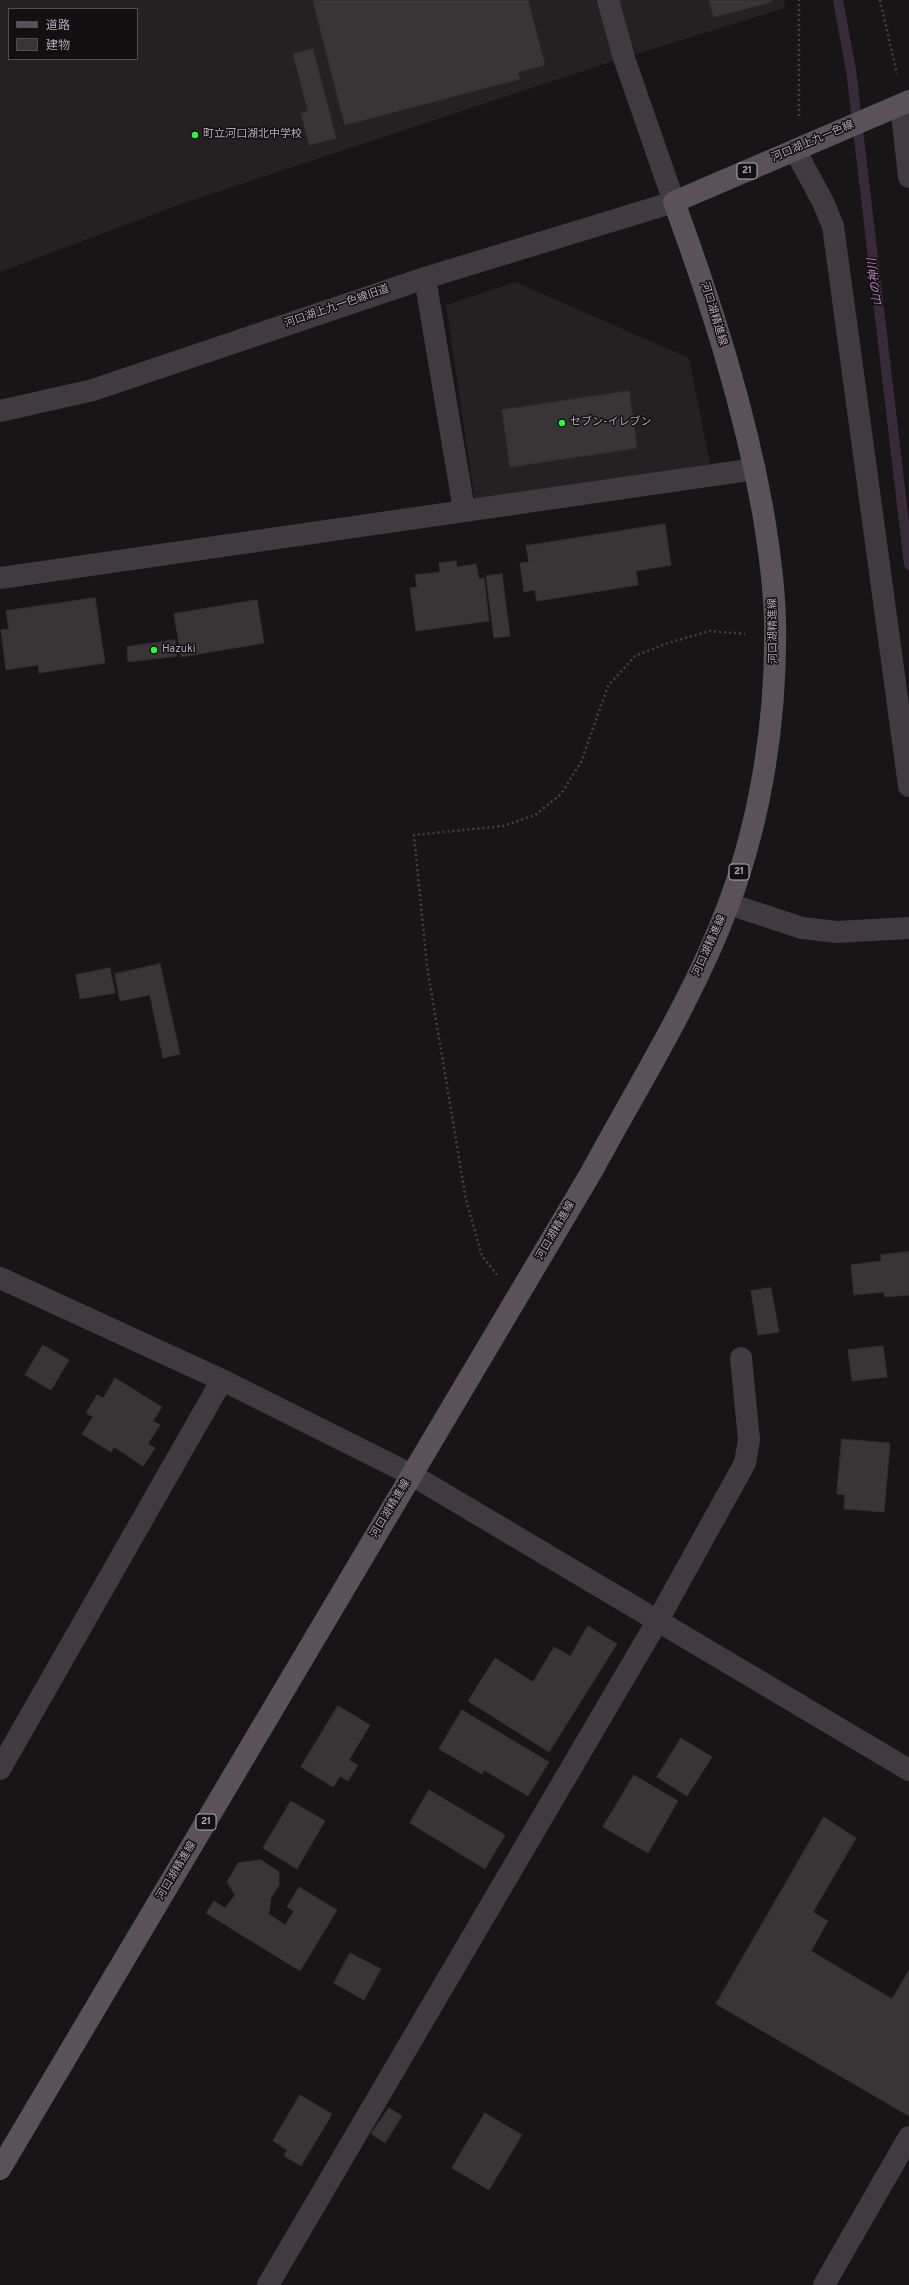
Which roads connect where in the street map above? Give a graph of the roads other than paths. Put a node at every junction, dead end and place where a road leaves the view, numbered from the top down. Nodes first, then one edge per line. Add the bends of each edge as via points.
1 (608, 0) edge
2 (898, 106) edge
3 (795, 150) junction
4 (909, 177) edge
5 (674, 202) junction
6 (425, 278) junction
7 (0, 411) edge
8 (755, 469) junction
9 (464, 510) junction
10 (0, 578) edge
11 (909, 786) edge
12 (728, 904) junction
13 (909, 928) edge
14 (0, 1278) edge
15 (741, 1358) dead end
16 (222, 1380) junction
17 (412, 1475) junction
18 (658, 1620) junction
19 (0, 1769) edge
20 (909, 1770) edge
21 (909, 2137) edge
22 (0, 2169) edge
23 (268, 2285) edge
24 (824, 2285) edge

1 - 5 street via 624,58
2 - 3 main road, 河口湖上九一色線 / 21
2 - 4 street
3 - 5 main road, 河口湖上九一色線 / 21
3 - 11 street via 833,226
5 - 6 street, 河口湖上九一色線旧道
5 - 8 main road, 河口湖精進線 / 21 via 702,276 728,362
6 - 7 street, 河口湖上九一色線旧道 via 93,390
6 - 9 street
8 - 9 street
8 - 12 main road, 河口湖精進線 / 21 via 770,552 775,643 769,730 761,783 749,837
9 - 10 street
12 - 13 street via 802,928 836,932
12 - 17 main road, 河口湖精進線 / 21 via 708,955 680,1011 592,1171
14 - 16 street
15 - 18 street via 749,1440 745,1463
16 - 17 street
16 - 19 street
17 - 18 street
17 - 22 main road, 河口湖精進線 / 21
18 - 20 street
18 - 23 street
21 - 24 street

